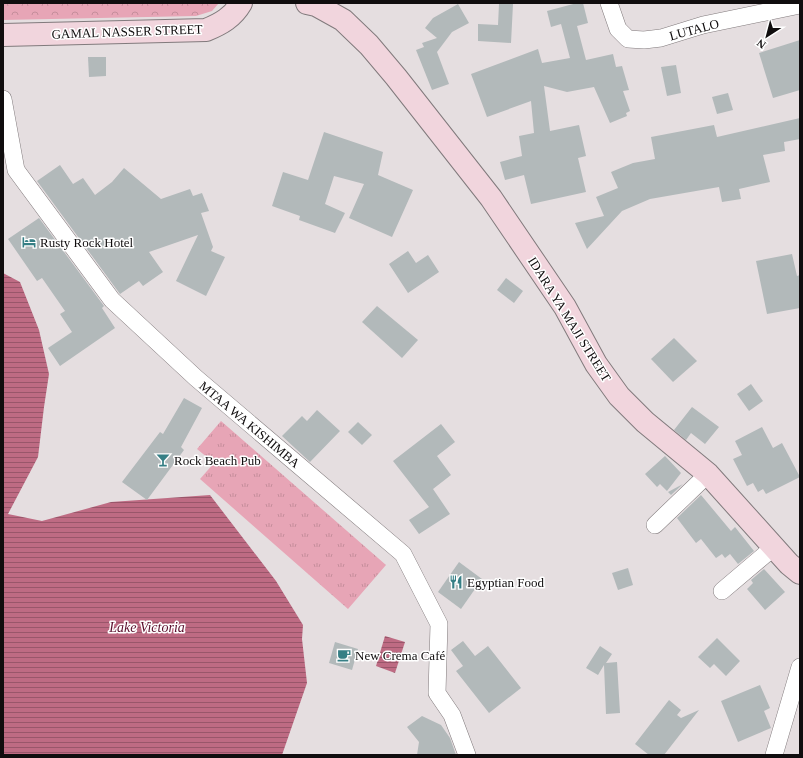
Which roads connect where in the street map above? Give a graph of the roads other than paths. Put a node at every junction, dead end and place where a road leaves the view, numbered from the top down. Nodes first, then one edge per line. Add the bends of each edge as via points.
1 (241, 3) edge
2 (307, 3) edge
3 (609, 3) edge
4 (800, 5) edge
5 (3, 35) edge
6 (3, 99) edge
7 (708, 474) junction
8 (654, 525) dead end
9 (774, 547) junction
10 (800, 573) edge
11 (722, 591) dead end
12 (800, 667) edge
13 (467, 755) edge
14 (774, 755) edge

1 - 5 street, GAMAL NASSER STREET via 228,18 206,30
2 - 7 street, IDARA YA MAJI STREET via 316,5 343,20 369,45 490,198 565,307 596,364 619,396 645,422
3 - 4 street, LUTALO via 618,29 628,39 644,40
6 - 13 street, MTAA WA KISHIMBA via 16,170 112,300 196,378 403,554 440,624 436,693 452,715
7 - 8 street
7 - 9 street, IDARA YA MAJI STREET
9 - 10 street, IDARA YA MAJI STREET
9 - 11 street
12 - 14 street

